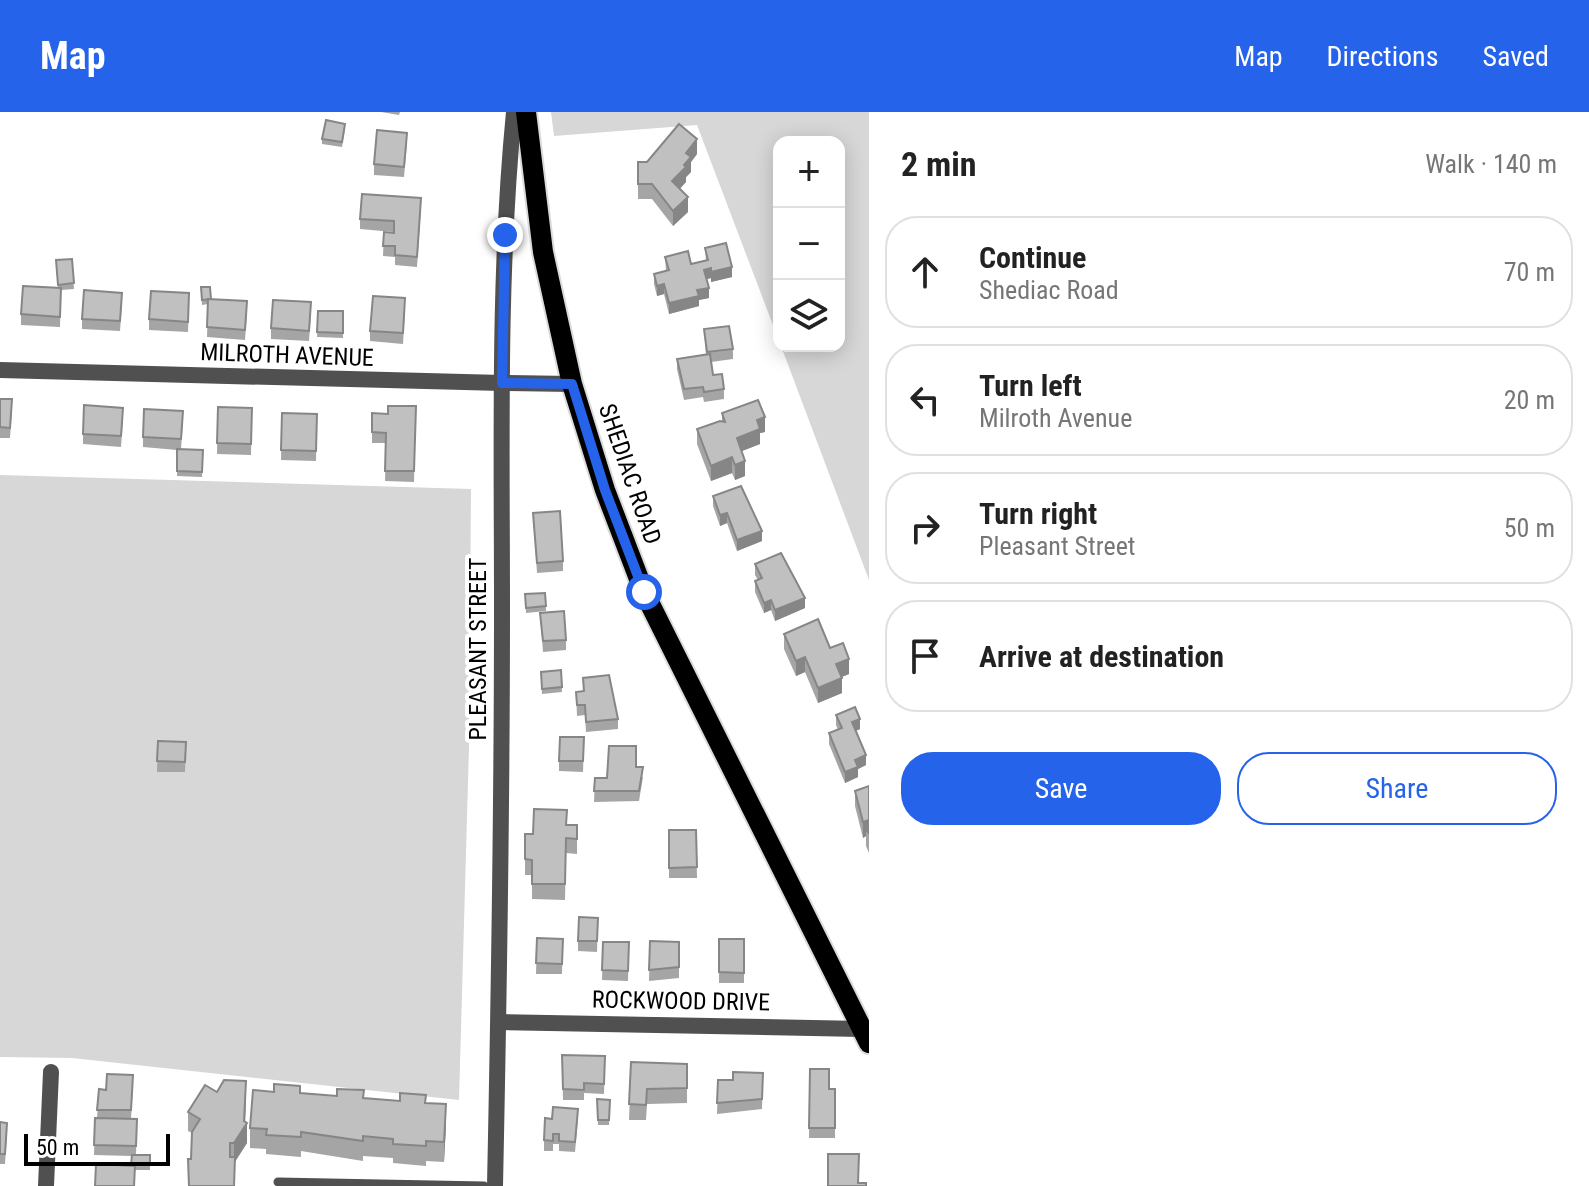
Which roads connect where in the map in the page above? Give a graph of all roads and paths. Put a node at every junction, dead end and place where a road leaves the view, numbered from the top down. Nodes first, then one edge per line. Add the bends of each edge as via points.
1 (514, 112) edge
2 (526, 112) edge
3 (0, 370) edge
4 (502, 383) junction
5 (572, 384) junction
6 (499, 1022) junction
7 (866, 1036) edge
8 (51, 1072) dead end
9 (278, 1182) dead end
10 (46, 1186) edge
11 (484, 1186) edge
12 (495, 1186) edge

1 - 4 street, PLEASANT STREET via 505,201
2 - 5 main road, SHEDIAC ROAD via 543,252
3 - 4 street, MILROTH AVENUE
4 - 5 street, MILROTH AVENUE
4 - 6 street, PLEASANT STREET
5 - 7 main road, SHEDIAC ROAD via 644,592
6 - 7 street, ROCKWOOD DRIVE
6 - 12 street, PLEASANT STREET
8 - 10 street
9 - 11 lane

